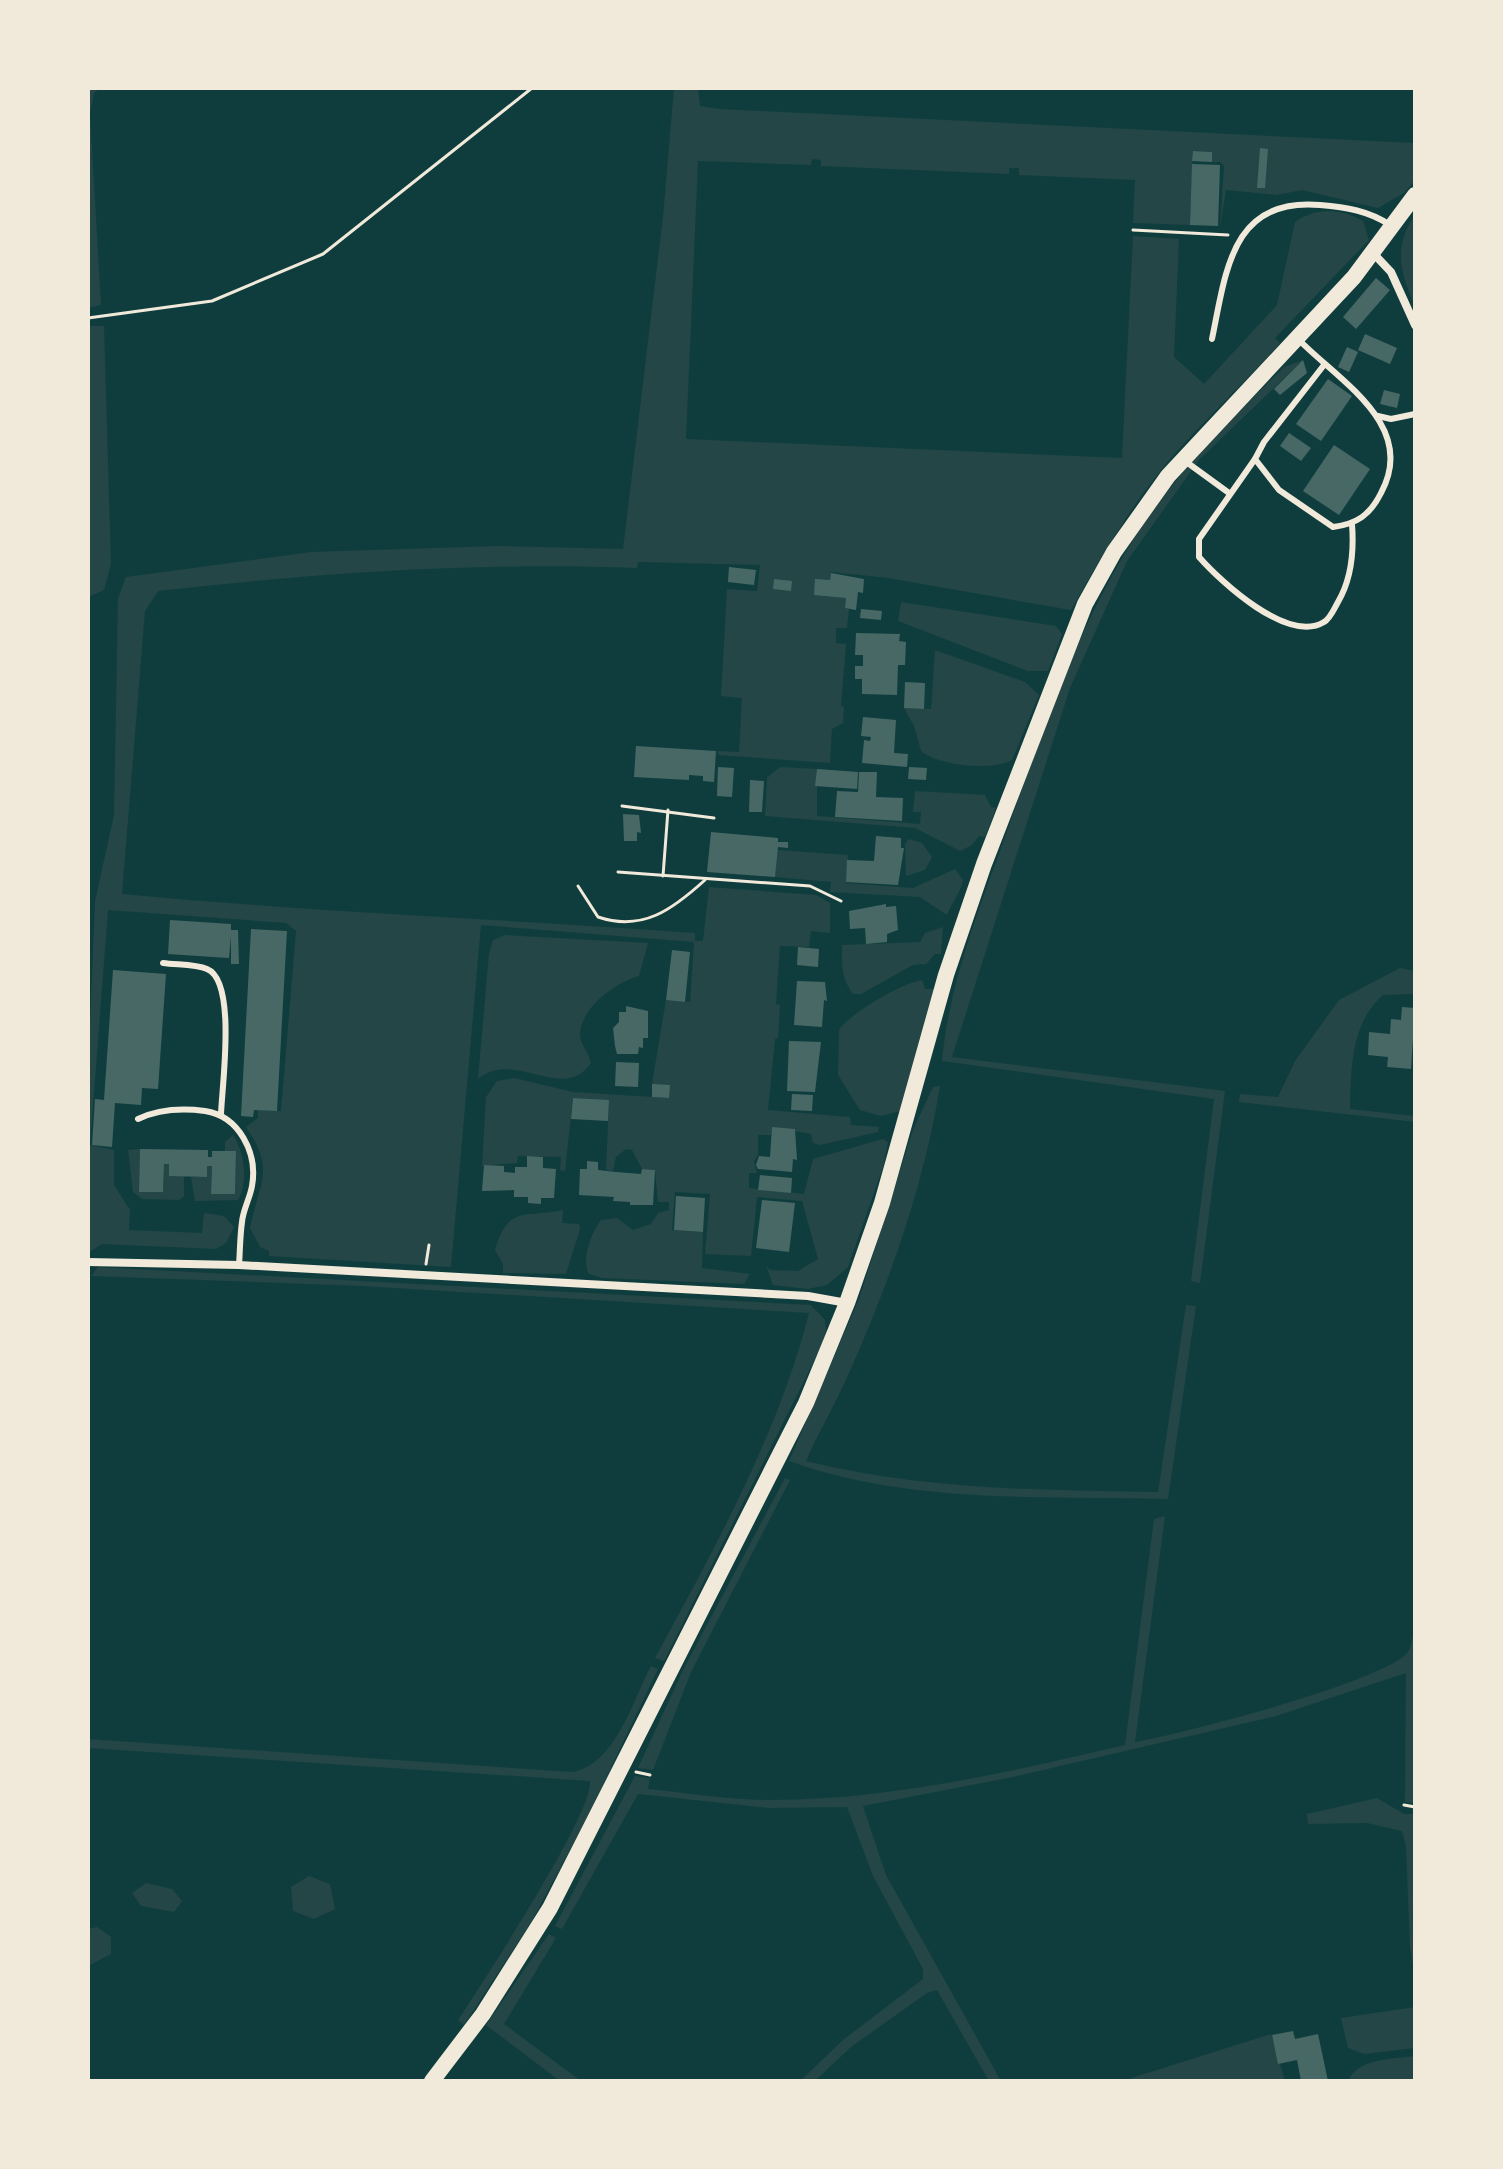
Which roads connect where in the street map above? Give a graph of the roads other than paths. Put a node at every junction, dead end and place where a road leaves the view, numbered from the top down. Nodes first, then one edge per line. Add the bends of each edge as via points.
1 (1415, 195) edge
2 (1393, 227) junction
3 (1373, 253) junction
4 (1415, 325) edge
5 (1212, 339) dead end
6 (1298, 339) junction
7 (1324, 365) junction
8 (1415, 414) edge
9 (1378, 416) junction
10 (1182, 459) junction
11 (1255, 459) junction
12 (1229, 493) junction
13 (1352, 524) junction
14 (163, 963) dead end
15 (221, 1114) junction
16 (138, 1119) dead end
17 (88, 1262) edge
18 (239, 1265) junction
19 (847, 1303) junction
20 (432, 2081) edge

1 - 2 main road
2 - 3 main road
2 - 5 lane via 1357,210 1301,203 1268,210 1239,238 1228,263
3 - 4 street via 1391,272
3 - 6 main road
6 - 7 lane
6 - 10 main road
7 - 9 lane via 1358,391
7 - 11 lane
8 - 9 lane
9 - 13 lane via 1391,447 1392,474 1372,510
10 - 12 lane
10 - 19 main road via 1103,571 1051,685 963,926 882,1203
11 - 12 lane
11 - 13 lane via 1279,490 1318,519 1333,527
12 - 13 lane via 1199,539 1199,557 1219,580 1282,622 1308,628 1326,622 1343,593 1354,548
14 - 15 lane via 208,969 222,983
15 - 16 lane via 189,1109
15 - 18 lane via 247,1143 254,1171 242,1219
17 - 18 street
18 - 19 street via 808,1296
19 - 20 main road via 806,1403 572,1866 520,1958

